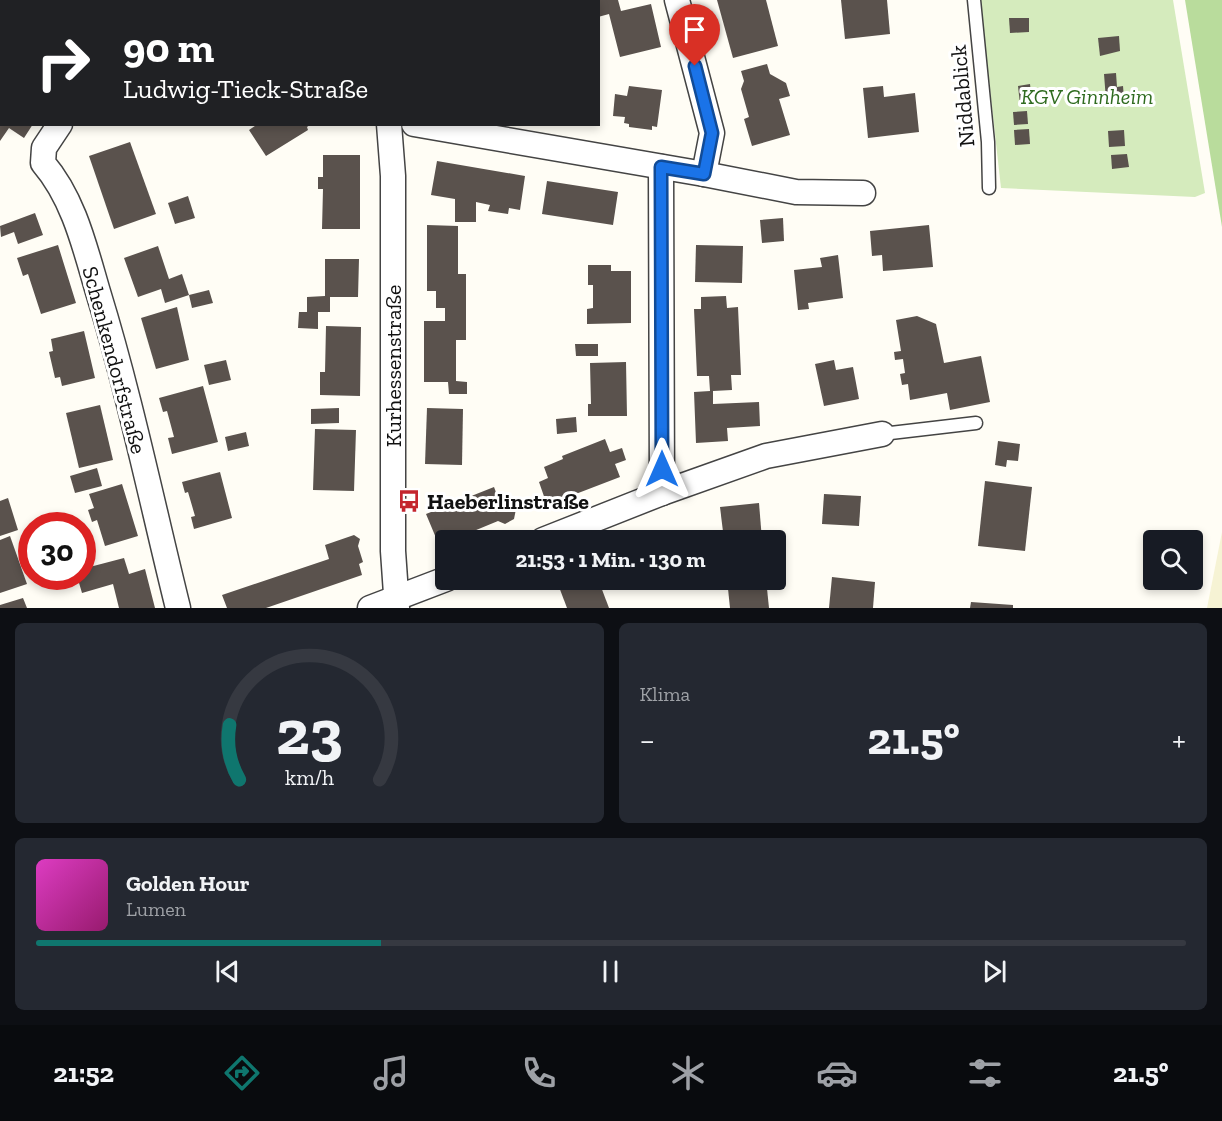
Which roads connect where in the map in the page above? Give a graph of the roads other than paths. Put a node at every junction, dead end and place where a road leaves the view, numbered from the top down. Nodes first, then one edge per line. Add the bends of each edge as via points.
1 (677, 0) edge
2 (974, 0) edge
3 (59, 126) edge
4 (389, 126) edge
5 (425, 126) edge
6 (661, 167) junction
7 (704, 174) junction
8 (989, 188) dead end
9 (863, 192) dead end
10 (976, 423) dead end
11 (882, 434) joint
12 (662, 493) junction
13 (568, 530) edge
14 (435, 584) edge
15 (396, 604) edge
16 (178, 608) edge
17 (370, 608) edge

1 - 7 street via 712,133
2 - 8 lane, Niddablick
3 - 16 street, Schenkendorfstraße via 44,148 43,163 60,183 110,330
4 - 15 street, Kurhessenstraße via 393,176
5 - 6 street
6 - 7 street
6 - 12 street
7 - 9 street via 796,192
10 - 11 lane
11 - 12 street via 766,456
12 - 13 street
14 - 15 street
15 - 17 street

